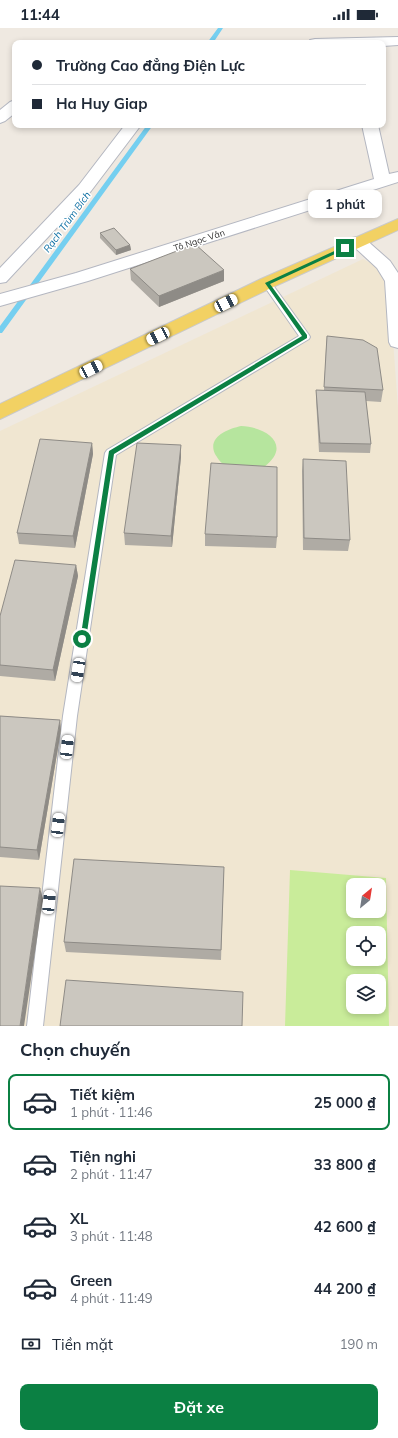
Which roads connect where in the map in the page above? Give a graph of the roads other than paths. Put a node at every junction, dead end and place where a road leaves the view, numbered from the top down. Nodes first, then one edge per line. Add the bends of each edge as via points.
1 (386, 41) edge
2 (398, 41) edge
3 (12, 108) edge
4 (0, 118) edge
5 (131, 128) edge
6 (371, 128) edge
7 (391, 180) edge
8 (398, 224) edge
9 (358, 242) junction
10 (0, 278) edge
11 (267, 283) junction
12 (0, 300) edge
13 (398, 342) edge
14 (0, 412) edge
15 (35, 1026) edge

1 - 2 street
3 - 4 street
5 - 10 street via 85,188
6 - 7 street
7 - 12 street, Tô Ngọc Vân via 82,277
8 - 9 main road
9 - 11 main road
9 - 13 street via 384,265 394,281
11 - 14 main road
11 - 15 lane via 305,337 111,453 70,716

